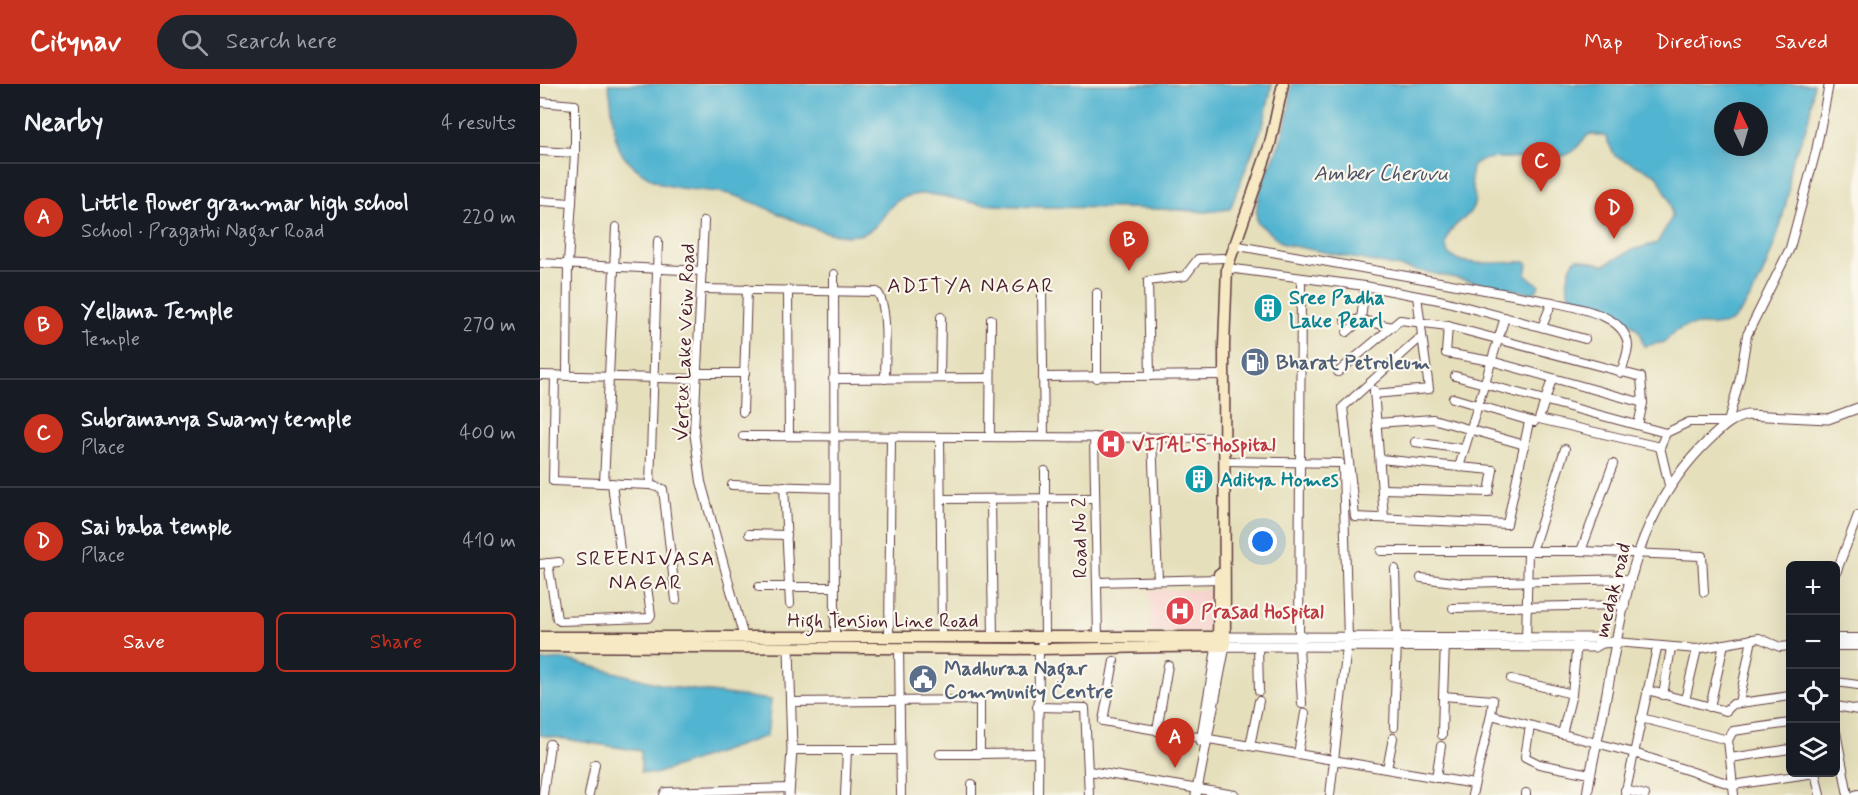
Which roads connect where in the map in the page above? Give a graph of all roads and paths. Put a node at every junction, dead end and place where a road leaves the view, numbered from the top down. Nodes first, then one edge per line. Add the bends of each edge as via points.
1 (1277, 84) edge
2 (1283, 84) edge
3 (1829, 84) edge
4 (540, 102) edge
5 (540, 151) edge
6 (575, 153) junction
7 (540, 201) edge
8 (572, 203) junction
9 (704, 221) dead end
10 (616, 227) dead end
11 (657, 241) dead end
12 (1233, 245) junction
13 (540, 262) edge
14 (568, 263) junction
15 (1225, 263) junction
16 (614, 266) junction
17 (656, 269) junction
18 (702, 271) junction
19 (834, 274) dead end
20 (1301, 284) dead end
21 (1365, 286) junction
22 (701, 289) junction
23 (747, 289) junction
24 (788, 290) junction
25 (833, 291) junction
26 (1097, 292) dead end
27 (1042, 293) dead end
28 (1417, 296) junction
29 (1552, 302) junction
30 (1505, 316) junction
31 (941, 317) dead end
32 (991, 319) dead end
33 (1345, 320) dead end
34 (1361, 320) junction
35 (1421, 322) junction
36 (1448, 326) junction
37 (1392, 327) junction
38 (1542, 327) junction
39 (1221, 329) junction
40 (1347, 332) dead end
41 (1421, 337) junction
42 (1585, 339) dead end
43 (1498, 340) junction
44 (1491, 361) junction
45 (1338, 372) dead end
46 (745, 373) junction
47 (1621, 373) junction
48 (540, 375) edge
49 (555, 375) junction
50 (567, 375) junction
51 (1219, 375) junction
52 (610, 376) junction
53 (696, 376) junction
54 (1150, 376) junction
55 (1455, 376) dead end
56 (1043, 377) junction
57 (940, 378) junction
58 (990, 378) junction
59 (1097, 378) junction
60 (653, 379) junction
61 (833, 379) junction
62 (885, 379) junction
63 (1552, 379) junction
64 (1374, 380) junction
65 (1484, 384) junction
66 (1374, 394) junction
67 (1453, 399) dead end
68 (1545, 400) junction
69 (1643, 403) junction
70 (1477, 406) junction
71 (1858, 408) edge
72 (743, 411) dead end
73 (1539, 419) junction
74 (1529, 422) junction
75 (1728, 422) junction
76 (1377, 423) junction
77 (1638, 425) junction
78 (1470, 428) junction
79 (1666, 433) junction
80 (743, 436) dead end
81 (789, 436) junction
82 (833, 436) junction
83 (891, 437) junction
84 (940, 437) junction
85 (990, 437) junction
86 (1044, 437) junction
87 (1094, 437) junction
88 (1221, 438) junction
89 (1152, 439) junction
90 (1415, 442) dead end
91 (1525, 445) junction
92 (1660, 447) junction
93 (1463, 449) junction
94 (1565, 449) dead end
95 (1380, 459) junction
96 (1226, 461) junction
97 (1299, 463) junction
98 (1613, 464) dead end
99 (1459, 467) junction
100 (1045, 471) dead end
101 (1672, 482) junction
102 (608, 483) junction
103 (732, 484) dead end
104 (650, 485) junction
105 (784, 486) junction
106 (834, 488) junction
107 (1383, 489) junction
108 (1095, 498) junction
109 (941, 499) junction
110 (991, 499) junction
111 (1045, 499) junction
112 (1858, 515) edge
113 (1384, 518) junction
114 (749, 534) dead end
115 (787, 535) junction
116 (620, 550) dead end
117 (1381, 550) dead end
118 (1530, 551) junction
119 (1581, 551) junction
120 (1638, 554) junction
121 (559, 562) dead end
122 (1840, 562) edge
123 (544, 564) edge
124 (1395, 569) dead end
125 (1421, 578) dead end
126 (1219, 579) junction
127 (1631, 579) junction
128 (1158, 580) junction
129 (1527, 581) junction
130 (1097, 582) junction
131 (647, 587) dead end
132 (759, 587) dead end
133 (789, 587) junction
134 (835, 587) junction
135 (1704, 592) dead end
136 (676, 600) dead end
137 (790, 604) dead end
138 (1625, 605) junction
139 (1454, 608) dead end
140 (1528, 609) junction
141 (607, 620) junction
142 (593, 621) junction
143 (942, 637) junction
144 (594, 638) junction
145 (609, 638) junction
146 (744, 638) junction
147 (835, 638) junction
148 (889, 638) junction
149 (993, 638) junction
150 (1045, 638) junction
151 (1098, 638) junction
152 (1840, 638) edge
153 (1858, 638) edge
154 (1752, 639) junction
155 (540, 640) edge
156 (1222, 642) junction
157 (1299, 642) junction
158 (1347, 642) junction
159 (1526, 642) junction
160 (1577, 642) junction
161 (1616, 642) junction
162 (1397, 643) junction
163 (1445, 643) junction
164 (1724, 644) junction
165 (1786, 646) edge
166 (1840, 646) edge
167 (1858, 646) edge
168 (1258, 647) junction
169 (789, 648) junction
170 (899, 648) junction
171 (1657, 648) junction
172 (1671, 648) junction
173 (1039, 649) junction
174 (1697, 649) junction
175 (1114, 660) dead end
176 (1168, 665) dead end
177 (1511, 679) dead end
178 (1840, 683) edge
179 (1858, 685) edge
180 (1647, 690) junction
181 (1258, 691) dead end
182 (1572, 694) junction
183 (1663, 695) junction
184 (1443, 696) junction
185 (1786, 697) edge
186 (1685, 700) junction
187 (899, 701) junction
188 (1259, 701) dead end
189 (790, 702) junction
190 (1739, 703) junction
191 (1302, 704) dead end
192 (1037, 707) junction
193 (1710, 707) junction
194 (1840, 707) edge
195 (1858, 710) edge
196 (1305, 713) dead end
197 (1491, 715) junction
198 (1641, 718) junction
199 (1786, 724) edge
200 (1530, 726) junction
201 (1394, 727) dead end
202 (1157, 730) junction
203 (1562, 734) junction
204 (1442, 735) dead end
205 (1204, 738) junction
206 (1393, 738) dead end
207 (1728, 740) junction
208 (1598, 743) junction
209 (550, 744) dead end
210 (1250, 746) junction
211 (1441, 746) dead end
212 (792, 750) junction
213 (847, 750) junction
214 (899, 750) junction
215 (1786, 750) edge
216 (1038, 753) junction
217 (1635, 753) junction
218 (1840, 753) edge
219 (940, 754) dead end
220 (980, 754) junction
221 (1298, 754) junction
222 (1730, 758) junction
223 (1336, 760) junction
224 (595, 764) dead end
225 (1388, 770) junction
226 (1089, 771) junction
227 (1590, 774) junction
228 (1788, 777) edge
229 (1816, 777) edge
230 (1436, 778) junction
231 (972, 784) dead end
232 (1474, 784) junction
233 (1733, 785) junction
234 (789, 791) edge
235 (1197, 792) edge
236 (1625, 792) edge
237 (708, 793) edge
238 (750, 793) edge
239 (543, 795) edge
240 (590, 795) edge
241 (664, 795) edge
242 (845, 795) edge
243 (901, 795) edge
244 (972, 795) edge
245 (1038, 795) edge
246 (1089, 795) edge
247 (1235, 795) edge
248 (1330, 795) edge
249 (1472, 795) edge
250 (1587, 795) edge
251 (1645, 795) edge
252 (1734, 795) edge
253 (1820, 795) edge
254 (1848, 795) edge

1 - 15 main road via 1269,126
2 - 12 main road via 1270,144
3 - 75 street via 1790,248 1747,335
4 - 6 street via 574,105
5 - 6 street
6 - 8 street
7 - 8 street
8 - 14 street
9 - 18 street, Vertex Lake Veiw Road
10 - 16 street
11 - 17 street
12 - 15 main road
12 - 29 street
13 - 14 street
14 - 16 street
14 - 50 street
15 - 21 street
15 - 39 main road
15 - 54 street via 1198,260 1185,276 1148,281
16 - 17 street
16 - 52 street
17 - 18 street
17 - 60 street
18 - 22 street, Vertex Lake Veiw Road
19 - 25 street
20 - 97 street
21 - 28 street
21 - 34 street
22 - 23 street
22 - 53 street, Vertex Lake Veiw Road
23 - 24 street
23 - 46 street
24 - 25 street
24 - 81 street
25 - 61 street
25 - 62 street via 880,295 885,326
26 - 59 street
27 - 56 street
28 - 30 street
28 - 35 street
29 - 38 street
29 - 47 street via 1615,322 1628,346
30 - 38 street
30 - 43 street
31 - 57 street
32 - 58 street
33 - 34 street
34 - 37 street
34 - 40 street
35 - 36 street
35 - 37 street via 1400,320
35 - 41 street
36 - 43 street
36 - 44 street via 1446,353
37 - 45 street
38 - 42 street
39 - 51 main road
39 - 96 main road
41 - 64 street
41 - 66 street via 1429,389
43 - 44 street
43 - 47 street
44 - 63 street
44 - 65 street
46 - 53 street
46 - 72 street
47 - 69 street via 1641,377
48 - 49 street
49 - 50 street
49 - 102 street via 553,481
50 - 52 street
51 - 54 street
51 - 88 main road
52 - 60 street
52 - 102 street
53 - 60 street
53 - 146 street, Vertex Lake Veiw Road via 694,431 702,482
54 - 59 street
55 - 65 street
56 - 59 street
56 - 86 street
57 - 58 street
57 - 62 street
58 - 85 street
60 - 104 street
61 - 62 street
61 - 82 street
63 - 68 street
63 - 69 street
64 - 66 street
64 - 113 street via 1343,407 1355,517
65 - 68 street
65 - 70 street
66 - 76 street
67 - 70 street
68 - 73 street
68 - 77 street
69 - 77 street
70 - 74 street
70 - 78 street
71 - 75 street via 1828,419 1747,415
73 - 74 street via 1538,423
73 - 92 street
74 - 91 street
75 - 79 street via 1689,422
75 - 101 street, medak road via 1687,461
76 - 78 street via 1433,418
76 - 95 street
77 - 79 street
78 - 91 street
78 - 93 street
79 - 92 street
80 - 81 street
81 - 82 street
82 - 83 street
82 - 106 street
83 - 84 street
83 - 148 street
84 - 85 street
84 - 109 street
85 - 86 street
86 - 87 street
87 - 89 street
87 - 108 street, Road No 2
88 - 89 street
88 - 126 main road
89 - 128 street
90 - 93 street
91 - 113 street via 1507,524
92 - 101 street
93 - 99 street
94 - 118 street
95 - 99 street
95 - 107 street
96 - 97 street
96 - 156 main road
97 - 157 street
97 - 158 street via 1341,466
98 - 119 street
99 - 107 street via 1493,470 1489,492
100 - 111 street
101 - 120 street, medak road via 1655,510
102 - 104 street
102 - 116 street
103 - 105 street
104 - 136 street via 663,489
105 - 106 street
105 - 115 street
106 - 134 street
107 - 113 street
108 - 111 street
108 - 130 street, Road No 2
109 - 110 street
109 - 143 street
110 - 111 street
110 - 149 street
111 - 150 street
112 - 122 street
114 - 115 street
115 - 133 street
117 - 118 street
118 - 119 street
118 - 129 street
119 - 120 street
120 - 127 street, medak road
120 - 135 street via 1702,556
121 - 123 street
123 - 142 street via 557,619
124 - 162 street
125 - 129 street via 1462,583
126 - 128 street
126 - 156 main road
127 - 129 street
127 - 138 street, medak road
128 - 130 street
129 - 140 street
130 - 151 street, Road No 2
131 - 141 street via 650,618
132 - 133 street
133 - 134 street
133 - 137 street
134 - 147 street
138 - 140 street
138 - 161 street, medak road
139 - 140 street
140 - 159 street
141 - 142 street
141 - 145 street
142 - 144 street
143 - 148 main road, High Tension Line Road
143 - 149 main road, High Tension Line Road
144 - 145 main road, High Tension Line Road
144 - 155 main road, High Tension Line Road
145 - 146 main road, High Tension Line Road
146 - 147 main road, High Tension Line Road
147 - 148 main road, High Tension Line Road
149 - 150 main road, High Tension Line Road
150 - 151 main road, High Tension Line Road
150 - 173 street
151 - 156 main road, High Tension Line Road
152 - 153 street
154 - 164 street
154 - 165 street
154 - 190 street
155 - 169 main road, High Tension Line Road
156 - 157 street
156 - 168 street
156 - 173 main road, High Tension Line Road
156 - 205 street
157 - 158 street
157 - 168 street
157 - 191 street
158 - 162 street
158 - 223 street
159 - 160 street
159 - 163 street
160 - 161 street via 1596,638 1602,643
160 - 182 street
161 - 171 street
161 - 208 street, medak road
162 - 163 street
162 - 201 street
163 - 184 street
164 - 174 street
164 - 193 street
166 - 167 street
168 - 181 street
169 - 170 main road, High Tension Line Road
169 - 189 street
170 - 173 main road, High Tension Line Road
170 - 187 street
171 - 172 street
171 - 180 street
172 - 174 street
172 - 183 street
173 - 192 street
174 - 186 street
175 - 202 street via 1103,721
176 - 202 street
177 - 182 street
178 - 179 street
180 - 183 street
180 - 198 street
182 - 203 street
183 - 186 street
184 - 197 street via 1493,700
184 - 204 street
185 - 190 street
186 - 193 street
187 - 189 street
187 - 214 street
187 - 220 street via 980,700
188 - 210 street
189 - 212 street
190 - 193 street via 1726,711
192 - 216 street
192 - 226 street via 1085,708
194 - 195 street
196 - 221 street
197 - 200 street
197 - 232 street
198 - 207 street
198 - 217 street
199 - 207 street via 1733,731
200 - 203 street
200 - 227 street via 1525,757 1539,764
202 - 205 street
203 - 208 street
205 - 210 street
205 - 235 street
206 - 225 street
207 - 222 street
208 - 217 street
208 - 227 street, medak road
209 - 239 street
210 - 221 street
211 - 230 street
212 - 213 street
212 - 234 street
213 - 214 street
213 - 242 street
214 - 243 street
215 - 222 street
216 - 220 street
216 - 245 street
217 - 233 street
217 - 236 street
218 - 254 street
219 - 220 street
221 - 223 street
222 - 233 street
223 - 225 street
223 - 248 street
224 - 240 street
225 - 230 street
226 - 235 street
226 - 246 street
227 - 250 street, medak road
228 - 233 street
229 - 253 street
230 - 232 street
231 - 244 street
232 - 249 street
233 - 252 street
234 - 238 street
235 - 247 street
236 - 251 street
237 - 238 street
237 - 241 street

